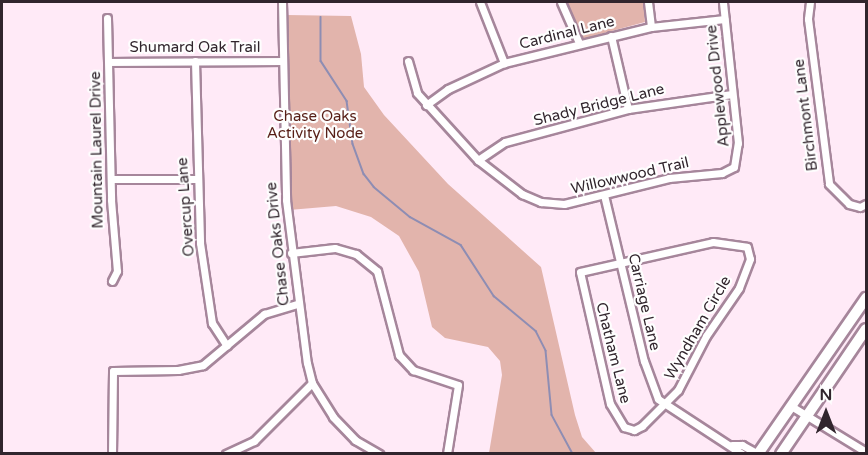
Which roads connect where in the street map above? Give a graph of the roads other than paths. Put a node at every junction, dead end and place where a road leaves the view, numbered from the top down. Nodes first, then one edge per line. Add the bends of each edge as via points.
1 (282, 2) edge
2 (480, 2) edge
3 (561, 2) edge
4 (648, 2) edge
5 (723, 2) edge
6 (810, 2) edge
7 (107, 18) dead end
8 (725, 19) junction
9 (651, 27) junction
10 (611, 36) junction
11 (579, 43) junction
12 (195, 61) junction
13 (282, 61) junction
14 (408, 61) dead end
15 (109, 62) junction
16 (504, 63) junction
17 (732, 94) junction
18 (426, 105) junction
19 (628, 109) junction
20 (478, 160) junction
21 (734, 167) joint
22 (111, 179) junction
23 (196, 179) junction
24 (604, 195) junction
25 (863, 206) edge
26 (291, 253) junction
27 (620, 262) junction
28 (112, 281) dead end
29 (867, 298) edge
30 (297, 304) junction
31 (853, 318) junction
32 (867, 328) edge
33 (227, 346) junction
34 (312, 383) junction
35 (665, 405) junction
36 (791, 406) junction
37 (808, 416) junction
38 (732, 445) junction
39 (363, 446) junction
40 (867, 452) edge
41 (112, 453) edge
42 (226, 453) edge
43 (358, 453) edge
44 (379, 453) edge
45 (447, 453) edge
46 (742, 453) edge
47 (758, 453) edge
48 (781, 453) edge

1 - 13 street, Chase Oaks Drive
2 - 16 street
3 - 11 street
4 - 9 street
5 - 8 street, Applewood Drive
6 - 25 street, Birchmont Lane via 808,18 828,184 837,196
7 - 15 street, Mountain Laurel Drive
8 - 9 street, Cardinal Lane
8 - 17 street, Applewood Drive
9 - 10 street, Cardinal Lane
10 - 11 street, Cardinal Lane
10 - 19 street
11 - 16 street, Cardinal Lane
12 - 13 street, Shumard Oak Trail
12 - 15 street, Shumard Oak Trail
12 - 23 street, Overcup Lane
13 - 26 street, Chase Oaks Drive via 283,150
14 - 18 street via 417,93
15 - 22 street, Mountain Laurel Drive
16 - 18 street, Cardinal Lane via 448,89
17 - 19 street, Shady Bridge Lane
17 - 21 street, Applewood Drive via 738,154
18 - 20 street
19 - 20 street, Shady Bridge Lane via 505,142
20 - 24 street, Willowwood Trail via 532,198 564,204
21 - 24 street, Willowwood Trail via 722,173 669,178
22 - 23 street
22 - 28 street, Mountain Laurel Drive via 117,271
23 - 33 street, Overcup Lane via 210,314
24 - 27 street, Carriage Lane
26 - 30 street, Chase Oaks Drive
26 - 45 street via 335,248 362,258 381,279 399,355 413,370 458,385
27 - 35 street, Carriage Lane via 644,361 654,390
27 - 35 street, Chatham Lane via 580,272 610,404 624,427 634,430
27 - 35 street, Wyndham Circle via 713,242 741,244 749,253 739,288 706,336 686,380
29 - 31 main road
30 - 33 street via 264,314
30 - 34 street, Chase Oaks Drive
31 - 32 main road
31 - 36 main road
32 - 37 main road
33 - 41 street via 213,359 193,368 113,371
34 - 39 street, Chase Oaks Drive via 333,417
34 - 42 street via 254,441
35 - 38 street, Carriage Lane
36 - 37 street
36 - 47 main road
37 - 40 street
37 - 48 main road
38 - 46 street, Carriage Lane
38 - 47 street, Carriage Lane
39 - 43 street
39 - 44 street, Chase Oaks Drive

